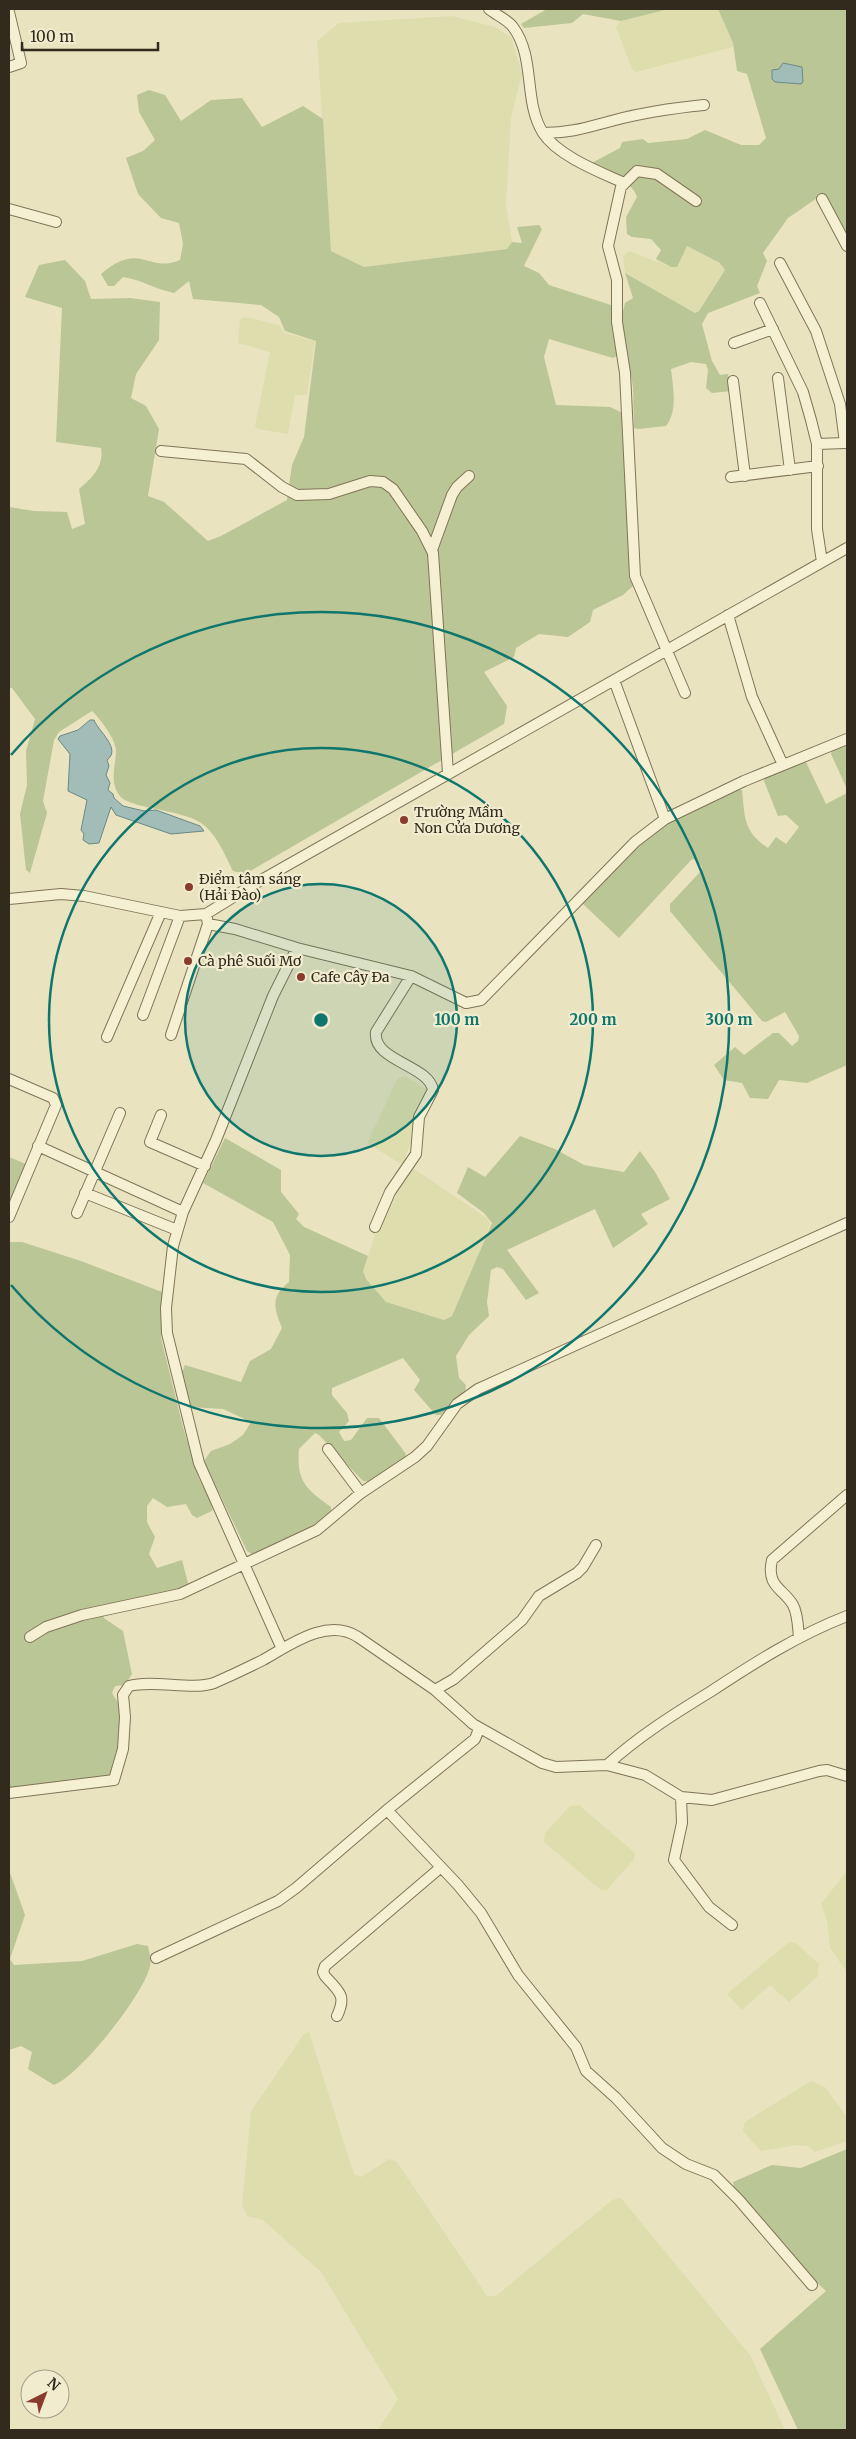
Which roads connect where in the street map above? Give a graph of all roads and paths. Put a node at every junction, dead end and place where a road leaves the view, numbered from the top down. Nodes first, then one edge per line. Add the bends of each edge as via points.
1 (489, 9) edge
2 (9, 12) edge
3 (9, 67) edge
4 (704, 105) dead end
5 (543, 133) junction
6 (624, 183) junction
7 (822, 199) dead end
8 (696, 201) dead end
9 (9, 208) edge
10 (56, 222) dead end
11 (847, 246) edge
12 (780, 263) dead end
13 (760, 303) dead end
14 (773, 329) junction
15 (734, 343) dead end
16 (778, 378) dead end
17 (733, 381) dead end
18 (846, 443) edge
19 (817, 444) junction
20 (161, 451) dead end
21 (818, 466) junction
22 (790, 470) junction
23 (469, 476) dead end
24 (745, 476) junction
25 (731, 477) dead end
26 (847, 548) edge
27 (432, 550) junction
28 (822, 562) junction
29 (728, 615) junction
30 (666, 649) junction
31 (614, 680) junction
32 (685, 693) dead end
33 (847, 739) edge
34 (783, 765) junction
35 (448, 773) junction
36 (665, 819) junction
37 (9, 899) edge
38 (161, 912) junction
39 (180, 916) junction
40 (207, 919) junction
41 (297, 948) junction
42 (411, 976) junction
43 (143, 1016) dead end
44 (171, 1035) dead end
45 (107, 1037) dead end
46 (9, 1078) edge
47 (120, 1112) dead end
48 (161, 1115) dead end
49 (38, 1146) junction
50 (205, 1166) junction
51 (94, 1172) junction
52 (85, 1194) junction
53 (183, 1212) junction
54 (77, 1213) dead end
55 (9, 1217) edge
56 (847, 1223) edge
57 (375, 1227) dead end
58 (177, 1230) junction
59 (328, 1448) dead end
60 (362, 1493) junction
61 (847, 1495) edge
62 (596, 1545) dead end
63 (245, 1564) junction
64 (847, 1616) edge
65 (30, 1637) dead end
66 (799, 1638) junction
67 (282, 1649) junction
68 (435, 1690) junction
69 (479, 1729) junction
70 (608, 1765) junction
71 (847, 1776) edge
72 (9, 1793) edge
73 (681, 1797) junction
74 (387, 1810) junction
75 (440, 1868) junction
76 (732, 1925) dead end
77 (156, 1958) dead end
78 (337, 2016) dead end
79 (812, 2285) dead end

1 - 5 street via 514,27 521,43 532,105
2 - 3 street via 21,63
4 - 5 street via 651,112 578,131
5 - 6 street via 561,150
6 - 8 street via 637,171 657,174
6 - 30 street via 608,246 617,280 617,322 627,401 635,576
7 - 11 street
9 - 10 street
12 - 18 street via 816,331 840,404
13 - 14 street
14 - 15 street
14 - 19 street via 808,406
16 - 22 street
17 - 24 street
18 - 19 street
19 - 21 street
20 - 27 street via 246,459 297,495 329,494 370,481 383,482 394,489
21 - 22 street
21 - 28 street via 816,521
22 - 24 street
23 - 27 street via 452,495
24 - 25 street
26 - 28 street
27 - 35 street
28 - 29 street
29 - 30 street
29 - 34 street via 752,697
30 - 31 street
30 - 32 street
31 - 35 street
31 - 36 street
33 - 34 street
34 - 36 street
35 - 40 street via 256,883
36 - 42 street via 635,842 481,1000 466,1003
37 - 38 street via 61,894
38 - 39 street
38 - 45 street
39 - 40 street
39 - 43 street
40 - 41 street
40 - 44 street
41 - 42 street
41 - 50 street via 273,996
42 - 57 street via 375,1038 383,1050 429,1081 433,1090 419,1117 416,1154 390,1192
46 - 49 street via 53,1098 55,1102 55,1110
47 - 51 street
48 - 50 street via 150,1142
49 - 51 street
49 - 55 street
50 - 53 street
51 - 52 street
51 - 53 street
52 - 54 street
52 - 58 street
53 - 58 street
56 - 60 street via 478,1388 457,1404 427,1446 415,1457
58 - 63 street via 169,1275 167,1333 199,1463
59 - 60 street
60 - 63 street via 317,1530
61 - 66 street via 772,1560 776,1588 795,1609
62 - 68 street via 577,1574 539,1596 522,1620 454,1679
63 - 65 street via 180,1594 82,1615 46,1627
63 - 67 street
64 - 66 street
66 - 70 street via 749,1666 640,1737
67 - 68 street via 326,1631 346,1631
67 - 72 street via 211,1684 129,1686 123,1695 123,1749 114,1780
68 - 69 street
69 - 70 street via 542,1763 556,1766
69 - 74 street via 475,1739
70 - 73 street via 645,1775
71 - 73 street via 819,1771 712,1800
73 - 76 street via 682,1822 674,1860 709,1907
74 - 75 street
74 - 77 street via 278,1901
75 - 78 street via 325,1966 324,1972 341,1995 343,2004
75 - 79 street via 481,1913 518,1975 576,2047 586,2071 662,2148 686,2164 714,2175

